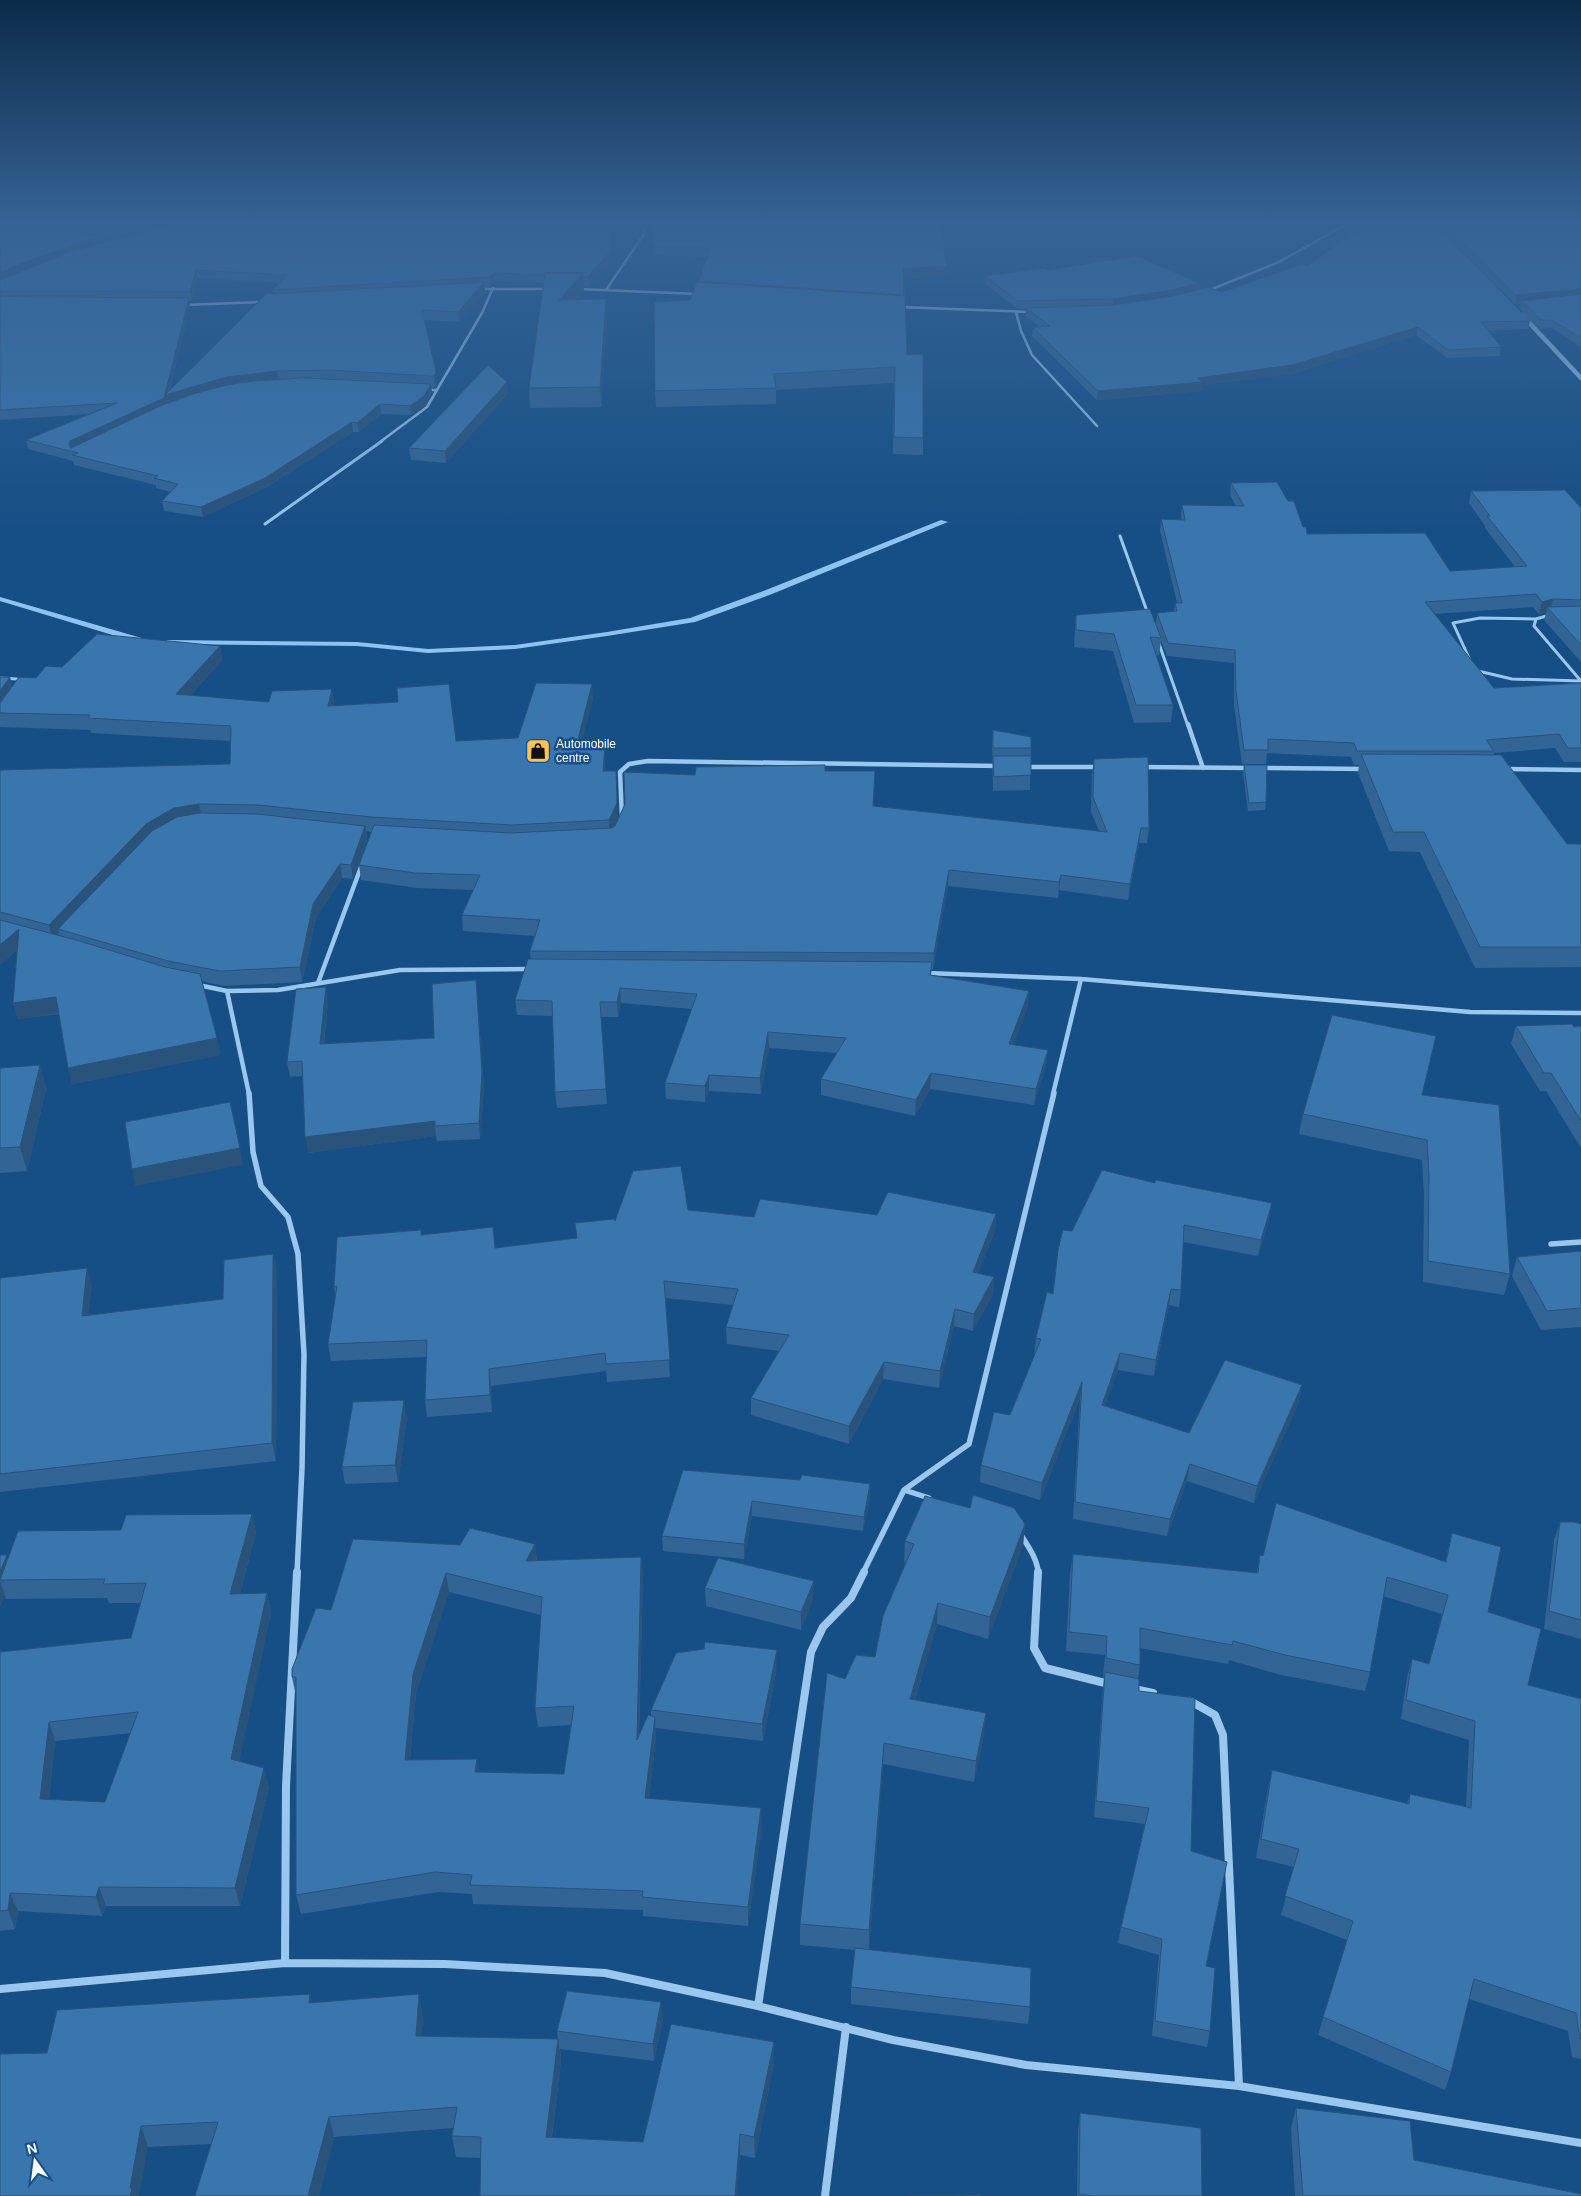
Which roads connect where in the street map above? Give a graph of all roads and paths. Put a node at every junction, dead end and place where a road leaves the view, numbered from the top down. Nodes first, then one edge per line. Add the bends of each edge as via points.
1 (474, 326) edge
2 (1019, 326) edge
3 (1532, 326) edge
4 (1581, 378) edge
5 (417, 389) edge
6 (436, 390) junction
7 (1097, 426) dead end
8 (265, 524) dead end
9 (1120, 536) dead end
10 (1558, 615) edge
11 (1148, 616) edge
12 (1536, 619) junction
13 (1156, 634) edge
14 (1472, 665) edge
15 (1476, 669) edge
16 (0, 678) edge
17 (1581, 681) edge
18 (17, 693) edge
19 (1005, 766) edge
20 (1025, 767) edge
21 (1104, 767) edge
22 (1134, 767) edge
23 (1203, 768) junction
24 (1375, 769) edge
25 (1502, 769) edge
26 (1581, 770) edge
27 (619, 826) edge
28 (363, 864) edge
29 (538, 969) edge
30 (918, 972) edge
31 (1081, 979) junction
32 (189, 983) edge
33 (318, 983) junction
34 (227, 991) junction
35 (1581, 1013) edge
36 (1581, 1242) edge
37 (1550, 1244) dead end
38 (904, 1490) junction
39 (940, 1502) edge
40 (1014, 1525) edge
41 (1119, 1686) edge
42 (1128, 1688) edge
43 (1165, 1696) edge
44 (1183, 1699) edge
45 (285, 1963) junction
46 (0, 1989) edge
47 (758, 2006) junction
48 (846, 2028) junction
49 (1239, 2086) junction
50 (1581, 2143) edge
51 (825, 2196) edge

1 - 6 street
2 - 7 street via 1032,354
3 - 4 street
5 - 6 street
6 - 8 street via 419,415
9 - 11 street
10 - 12 street
12 - 14 street via 1480,618 1453,623
12 - 17 street via 1534,626
13 - 23 street
15 - 17 street via 1493,676
16 - 18 street via 17,679 22,686
19 - 27 street via 648,761 629,764 620,772 622,819
20 - 21 street
22 - 23 street
23 - 24 street
25 - 26 street
28 - 33 street
29 - 33 street via 400,970
30 - 31 street
31 - 35 street via 1470,1012
31 - 38 street via 969,1444
32 - 34 street
33 - 34 street via 278,990
34 - 45 street via 251,1103 252,1152 261,1186 288,1217 298,1254 302,1334 302,1468 286,1786
36 - 37 street
38 - 39 street
38 - 47 street via 852,1598 823,1627 811,1652
40 - 41 street via 1038,1568 1034,1648 1045,1668
42 - 43 street
44 - 49 street via 1214,1715 1223,1735
45 - 46 street
45 - 47 street via 444,1964 605,1973
47 - 48 street
48 - 49 street via 1026,2065
48 - 51 street
49 - 50 street

